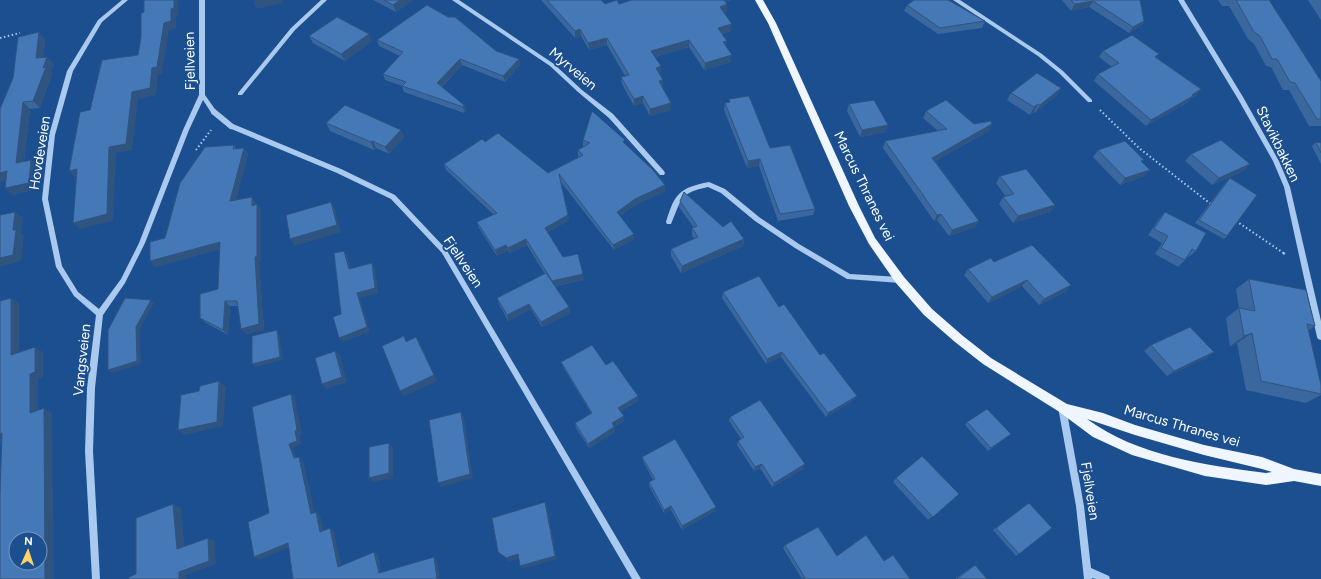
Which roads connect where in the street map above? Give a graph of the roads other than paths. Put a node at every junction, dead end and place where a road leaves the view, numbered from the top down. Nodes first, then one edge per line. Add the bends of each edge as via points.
1 (125, 0) edge
2 (202, 0) edge
3 (324, 0) edge
4 (455, 0) edge
5 (759, 0) edge
6 (956, 0) edge
7 (1181, 0) edge
8 (240, 94) dead end
9 (202, 95) junction
10 (1090, 101) road end
11 (662, 173) dead end
12 (669, 222) dead end
13 (900, 280) junction
14 (100, 314) junction
15 (1321, 337) edge
16 (1062, 407) junction
17 (1294, 475) junction
18 (1321, 480) edge
19 (1088, 575) edge
20 (96, 579) edge
21 (637, 579) edge
22 (1106, 579) edge

1 - 14 street, Hovdeveien via 100,22 70,71 52,135 45,199 59,267 76,294
2 - 9 street, Fjellveien
3 - 8 street via 293,29
4 - 11 street, Myrveien via 552,65 611,116
5 - 13 main road, Marcus Thranes vei via 772,23 854,206 872,241
6 - 10 street via 1040,55
7 - 15 street, Stavikbakken via 1238,91 1276,161 1287,187
9 - 14 street, Vangsveien via 142,243 123,281
9 - 21 street, Fjellveien, bridge via 214,112 231,126 340,171 393,197 444,251
12 - 13 street via 676,200 690,188 709,184 723,191 797,246 849,277
13 - 16 main road, Marcus Thranes vei via 928,312 987,361
14 - 20 street, Vangsveien via 91,388 89,451
16 - 17 main road, Marcus Thranes vei via 1196,448 1262,463
16 - 17 main road, Marcus Thranes vei via 1097,433 1132,450 1205,470 1266,479
16 - 19 street, Fjellveien via 1080,506
17 - 18 main road, Marcus Thranes vei
19 - 22 street

